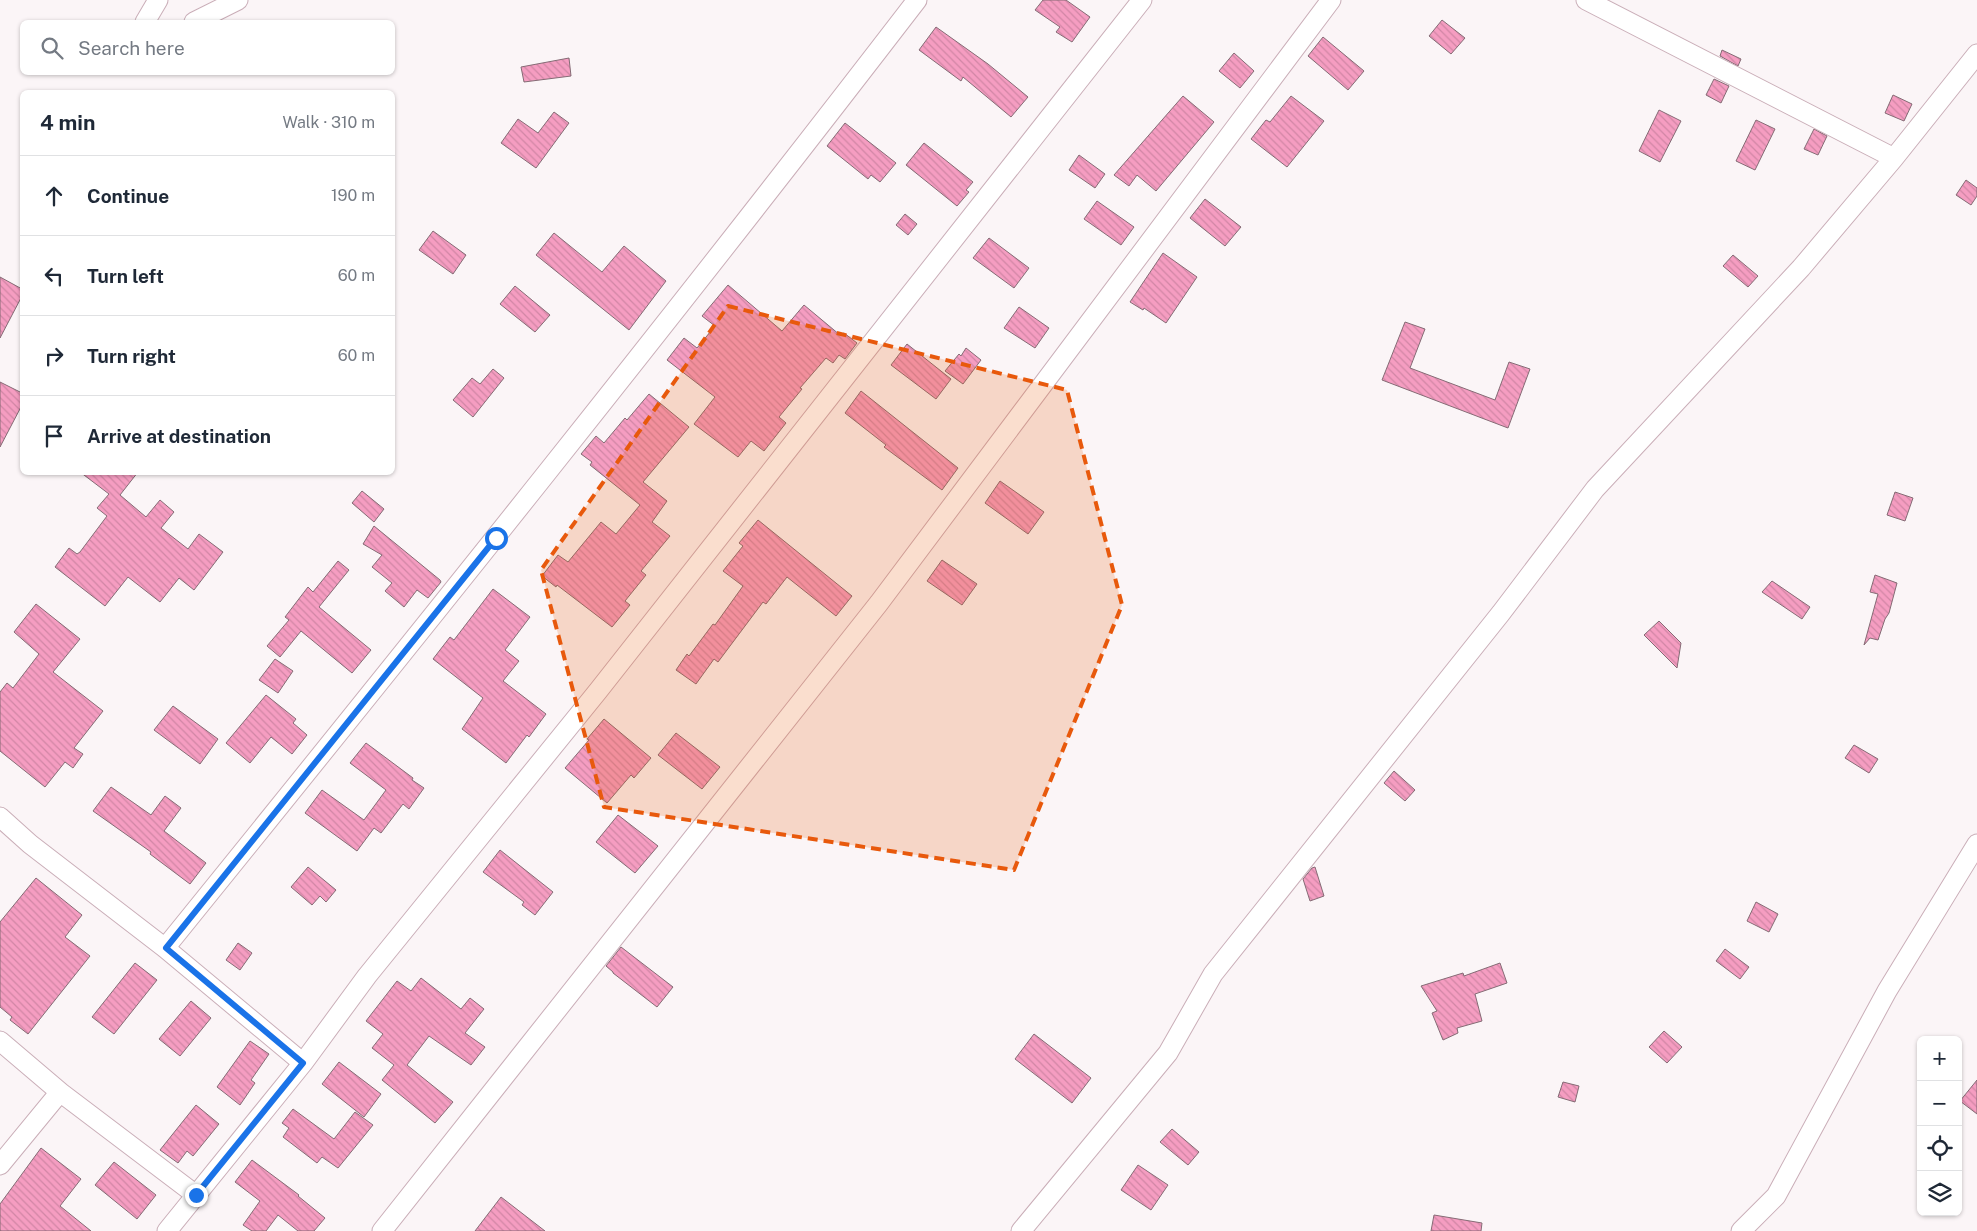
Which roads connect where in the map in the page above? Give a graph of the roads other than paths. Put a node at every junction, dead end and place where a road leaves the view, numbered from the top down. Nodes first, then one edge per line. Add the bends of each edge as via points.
1 (158, 0) edge
2 (238, 0) edge
3 (917, 0) edge
4 (1142, 0) edge
5 (1331, 0) edge
6 (1586, 0) edge
7 (146, 20) edge
8 (198, 20) edge
9 (1977, 54) edge
10 (1894, 158) junction
11 (0, 818) edge
12 (1977, 844) edge
13 (166, 948) junction
14 (0, 1042) edge
15 (303, 1063) junction
16 (60, 1092) junction
17 (0, 1165) edge
18 (196, 1195) junction
19 (167, 1231) edge
20 (382, 1231) edge
21 (1021, 1231) edge
22 (1740, 1231) edge

1 - 7 street
2 - 8 street
3 - 13 street via 508,523
4 - 15 street via 598,691 367,976
5 - 20 street via 879,603
6 - 10 street
9 - 10 street
10 - 21 street via 1801,268 1595,489 1501,613 1214,974 1168,1053
11 - 13 street
12 - 22 street via 1887,991 1776,1196
13 - 15 street
14 - 16 street
15 - 18 street
16 - 17 street
16 - 18 street
18 - 19 street

